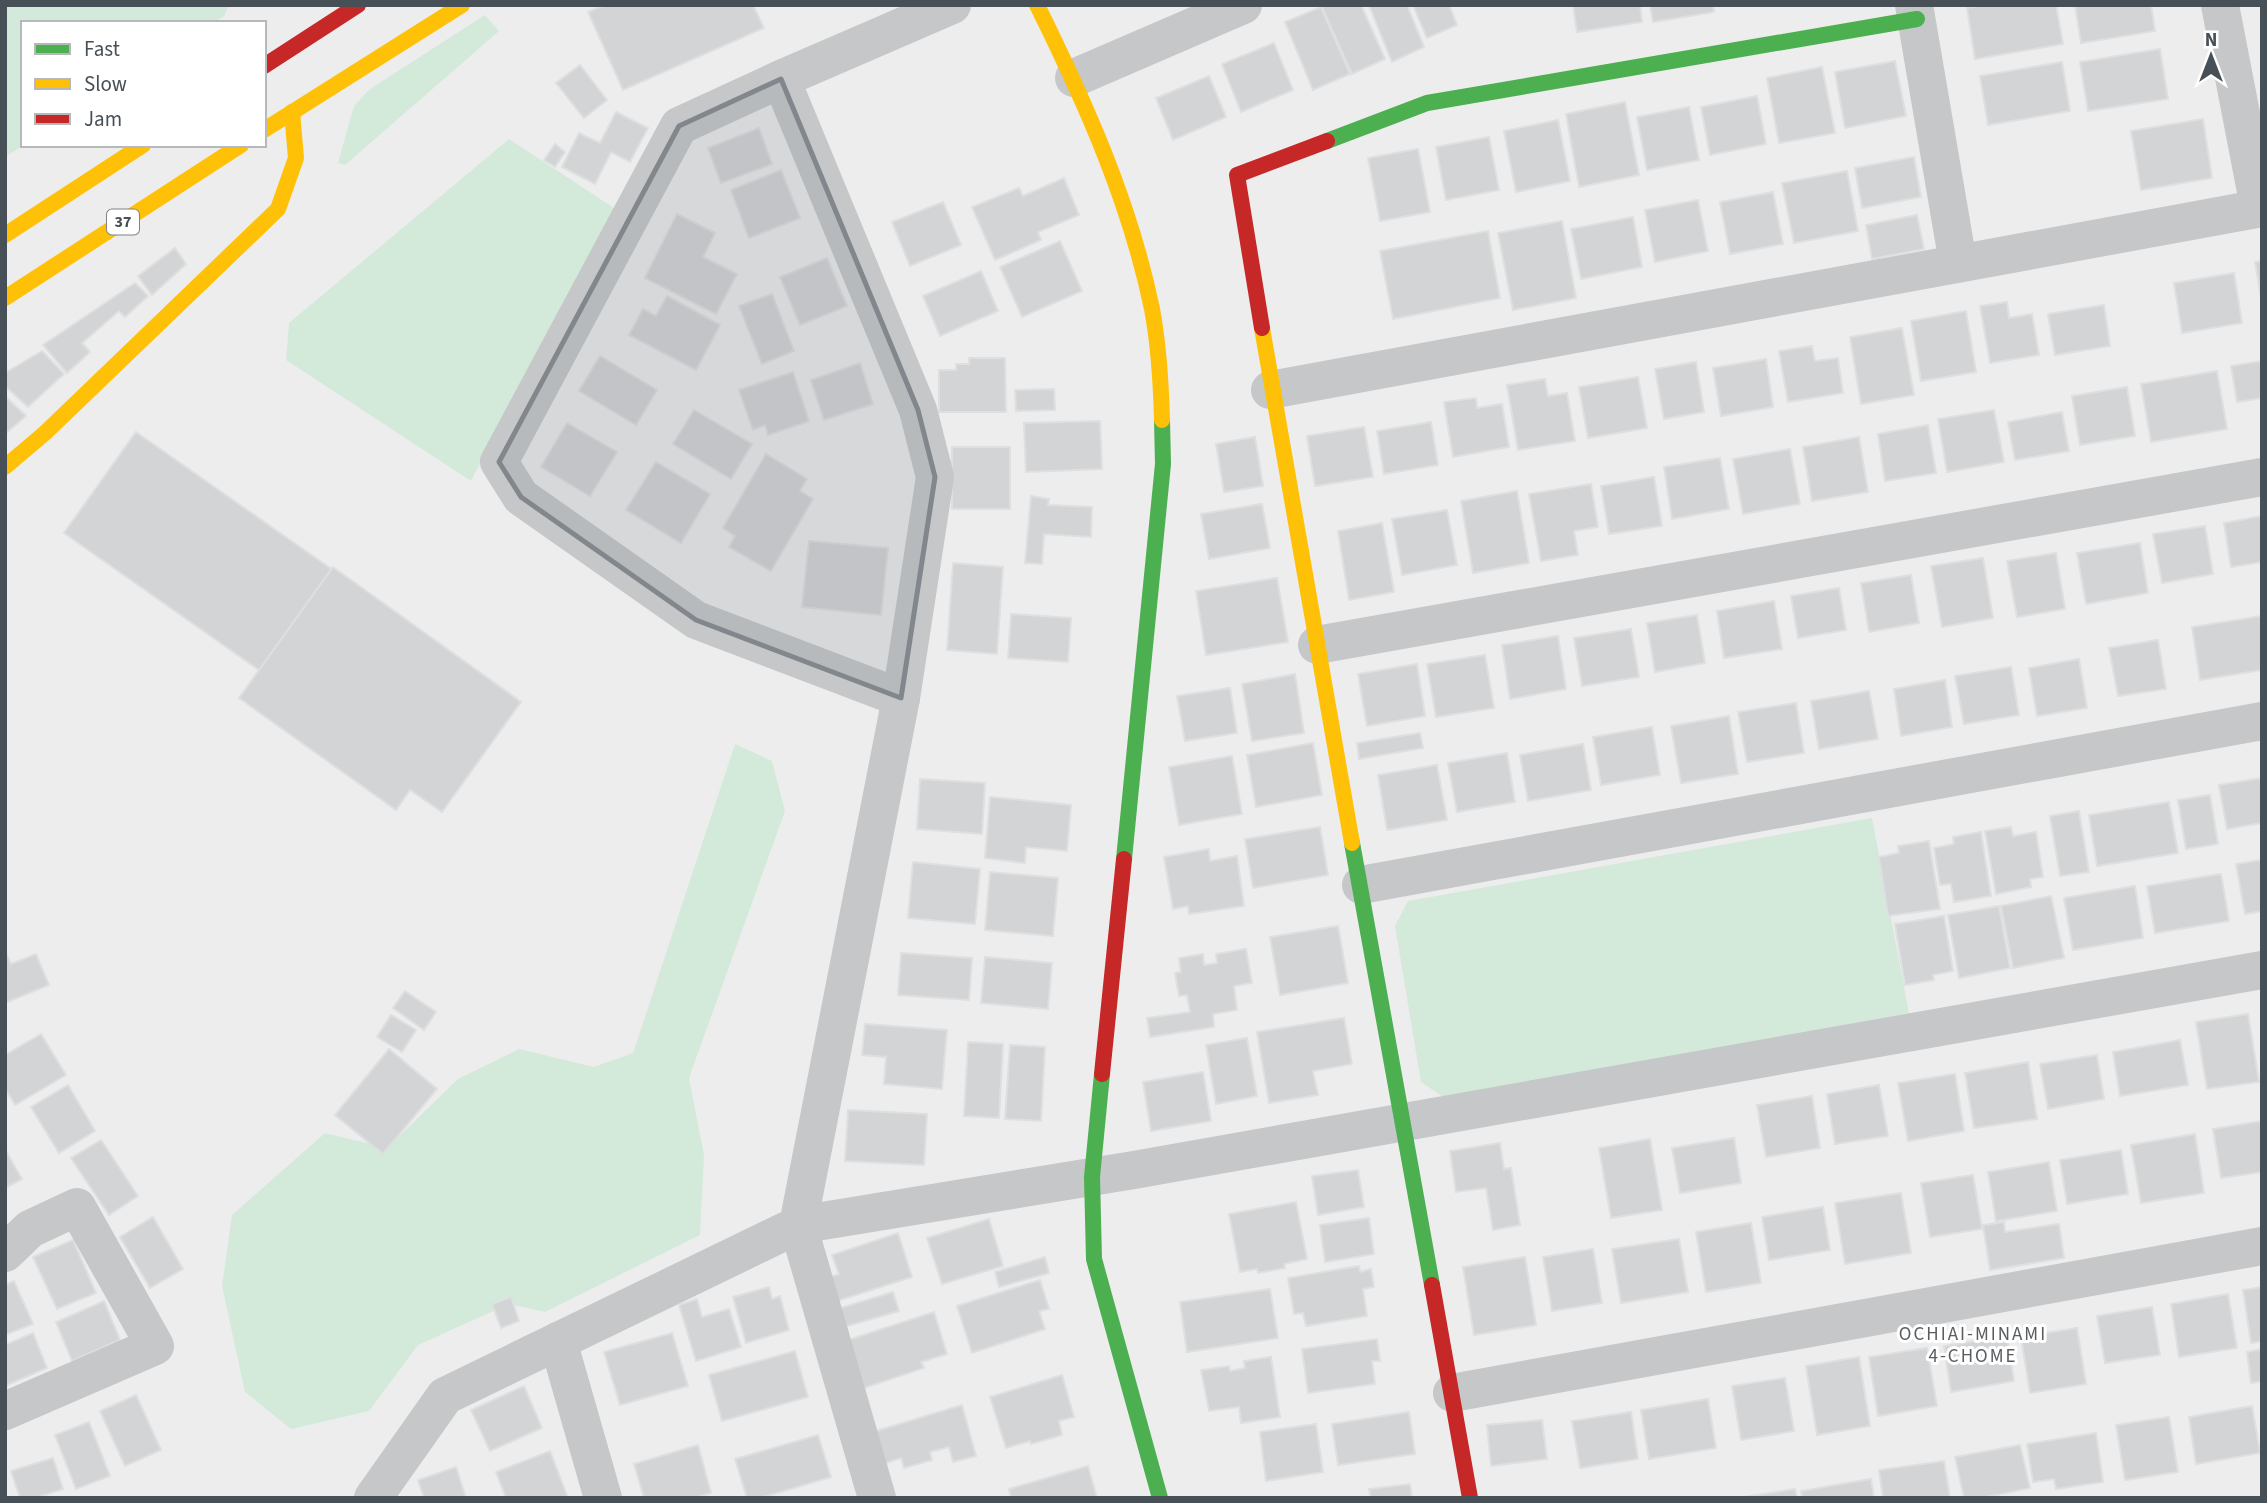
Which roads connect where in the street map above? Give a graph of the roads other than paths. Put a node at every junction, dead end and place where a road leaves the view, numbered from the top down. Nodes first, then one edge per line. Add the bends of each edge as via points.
1 (358, 5) edge
2 (462, 5) edge
3 (953, 5) edge
4 (1037, 5) edge
5 (1243, 5) edge
6 (2220, 5) edge
7 (1915, 12) edge
8 (266, 65) edge
9 (1074, 78) junction
10 (781, 79) junction
11 (292, 112) junction
12 (266, 129) edge
13 (140, 147) edge
14 (238, 147) edge
15 (2260, 208) edge
16 (5, 235) edge
17 (1958, 263) junction
18 (5, 298) edge
19 (1270, 390) junction
20 (5, 467) edge
21 (2262, 477) edge
22 (1317, 645) junction
23 (901, 698) junction
24 (2262, 721) edge
25 (1361, 885) junction
26 (2262, 970) edge
27 (1404, 1122) junction
28 (1093, 1177) junction
29 (798, 1225) junction
30 (2262, 1246) edge
31 (5, 1253) edge
32 (558, 1341) junction
33 (1452, 1392) junction
34 (5, 1412) edge
35 (373, 1498) edge
36 (603, 1498) edge
37 (877, 1498) edge
38 (1160, 1498) edge
39 (1471, 1498) edge

1 - 8 street
2 - 11 street
3 - 10 street
4 - 9 street
5 - 9 street
6 - 15 street
7 - 17 street
7 - 19 street via 1427,103 1237,175
9 - 28 street via 1129,218 1152,311 1161,385 1163,464
10 - 23 street via 918,410 935,477
10 - 23 street via 679,126 499,462 521,497 696,620
11 - 12 street
11 - 20 street via 296,158 278,209
13 - 16 street
14 - 18 street, 37
15 - 17 street
17 - 19 street
19 - 22 street
21 - 22 street
22 - 25 street
23 - 29 street
24 - 25 street
25 - 27 street
26 - 27 street
27 - 28 street
27 - 33 street
28 - 29 street
28 - 38 street via 1094,1259
29 - 32 street
29 - 37 street
30 - 33 street
31 - 34 street via 30,1229 77,1208 155,1346
32 - 35 street via 445,1396
32 - 36 street
33 - 39 street

